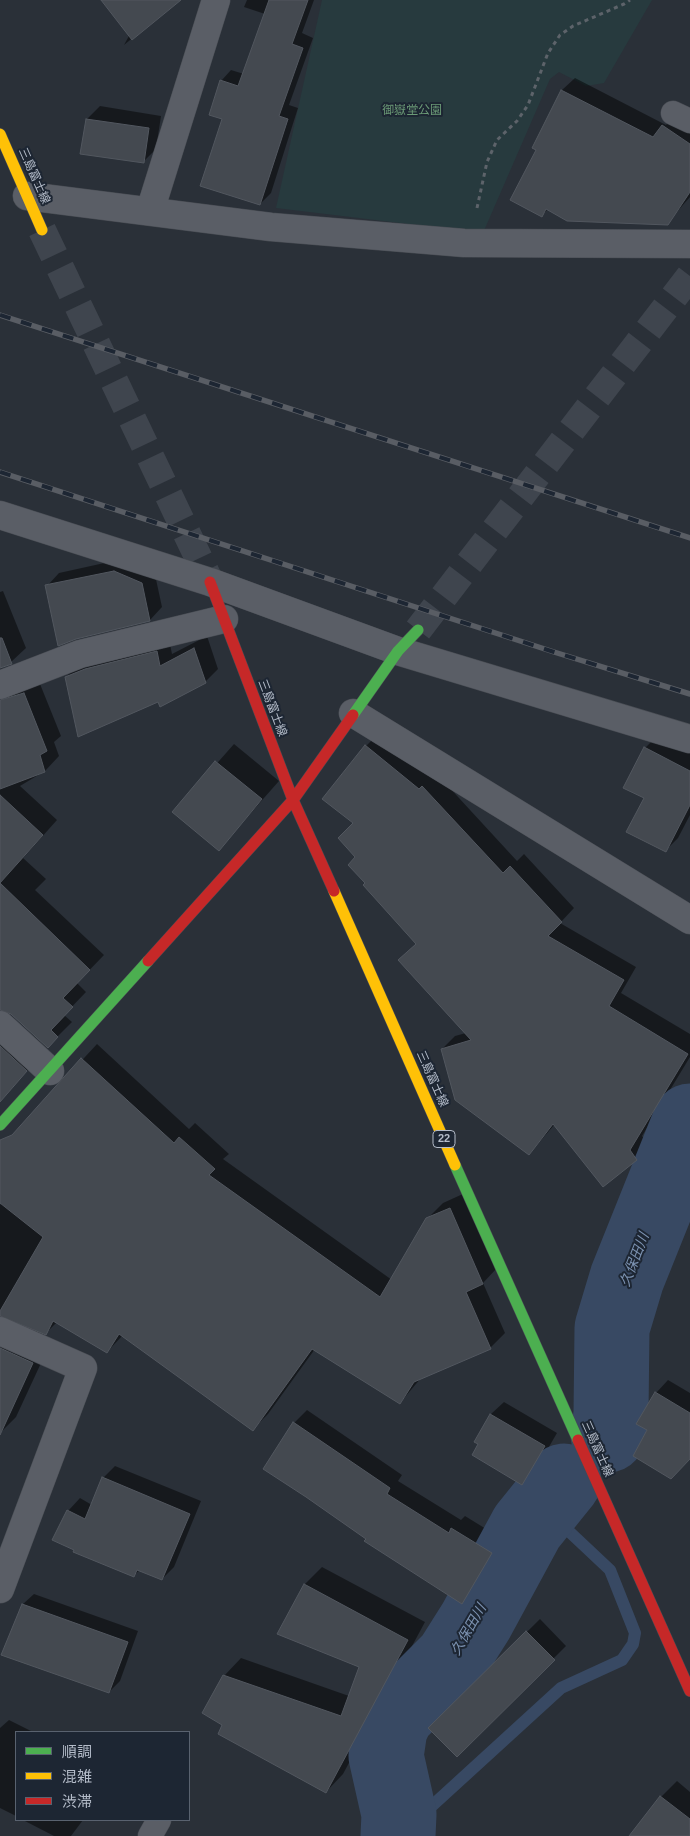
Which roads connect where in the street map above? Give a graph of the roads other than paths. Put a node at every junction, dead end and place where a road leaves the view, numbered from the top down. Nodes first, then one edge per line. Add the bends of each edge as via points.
1 (216, 0) edge
2 (0, 134) edge
3 (27, 196) junction
4 (150, 212) junction
5 (42, 230) tunnel mouth
6 (690, 244) edge
7 (0, 515) edge
8 (210, 582) junction
9 (224, 619) junction
10 (418, 630) tunnel mouth
11 (398, 651) junction
12 (0, 685) edge
13 (353, 713) junction
14 (690, 739) edge
15 (293, 800) junction
16 (690, 920) edge
17 (0, 1025) edge
18 (50, 1071) junction
19 (0, 1125) edge
20 (0, 1331) edge
21 (0, 1589) edge
22 (690, 1691) edge
23 (158, 1821) edge
24 (150, 1836) edge

1 - 4 street
2 - 3 main road, 三島富士線
3 - 4 street
3 - 5 main road, 三島富士線
4 - 6 street via 271,227 472,243
7 - 8 street
8 - 9 main road, 三島富士線 / 22
8 - 11 street
9 - 12 street via 80,654
9 - 15 main road, 三島富士線 / 22
10 - 11 main road
11 - 13 main road
11 - 14 street
13 - 15 main road
13 - 16 street
15 - 18 main road
15 - 22 main road, 三島富士線 / 22
17 - 18 street
18 - 19 main road
20 - 21 street via 83,1368
23 - 24 lane

